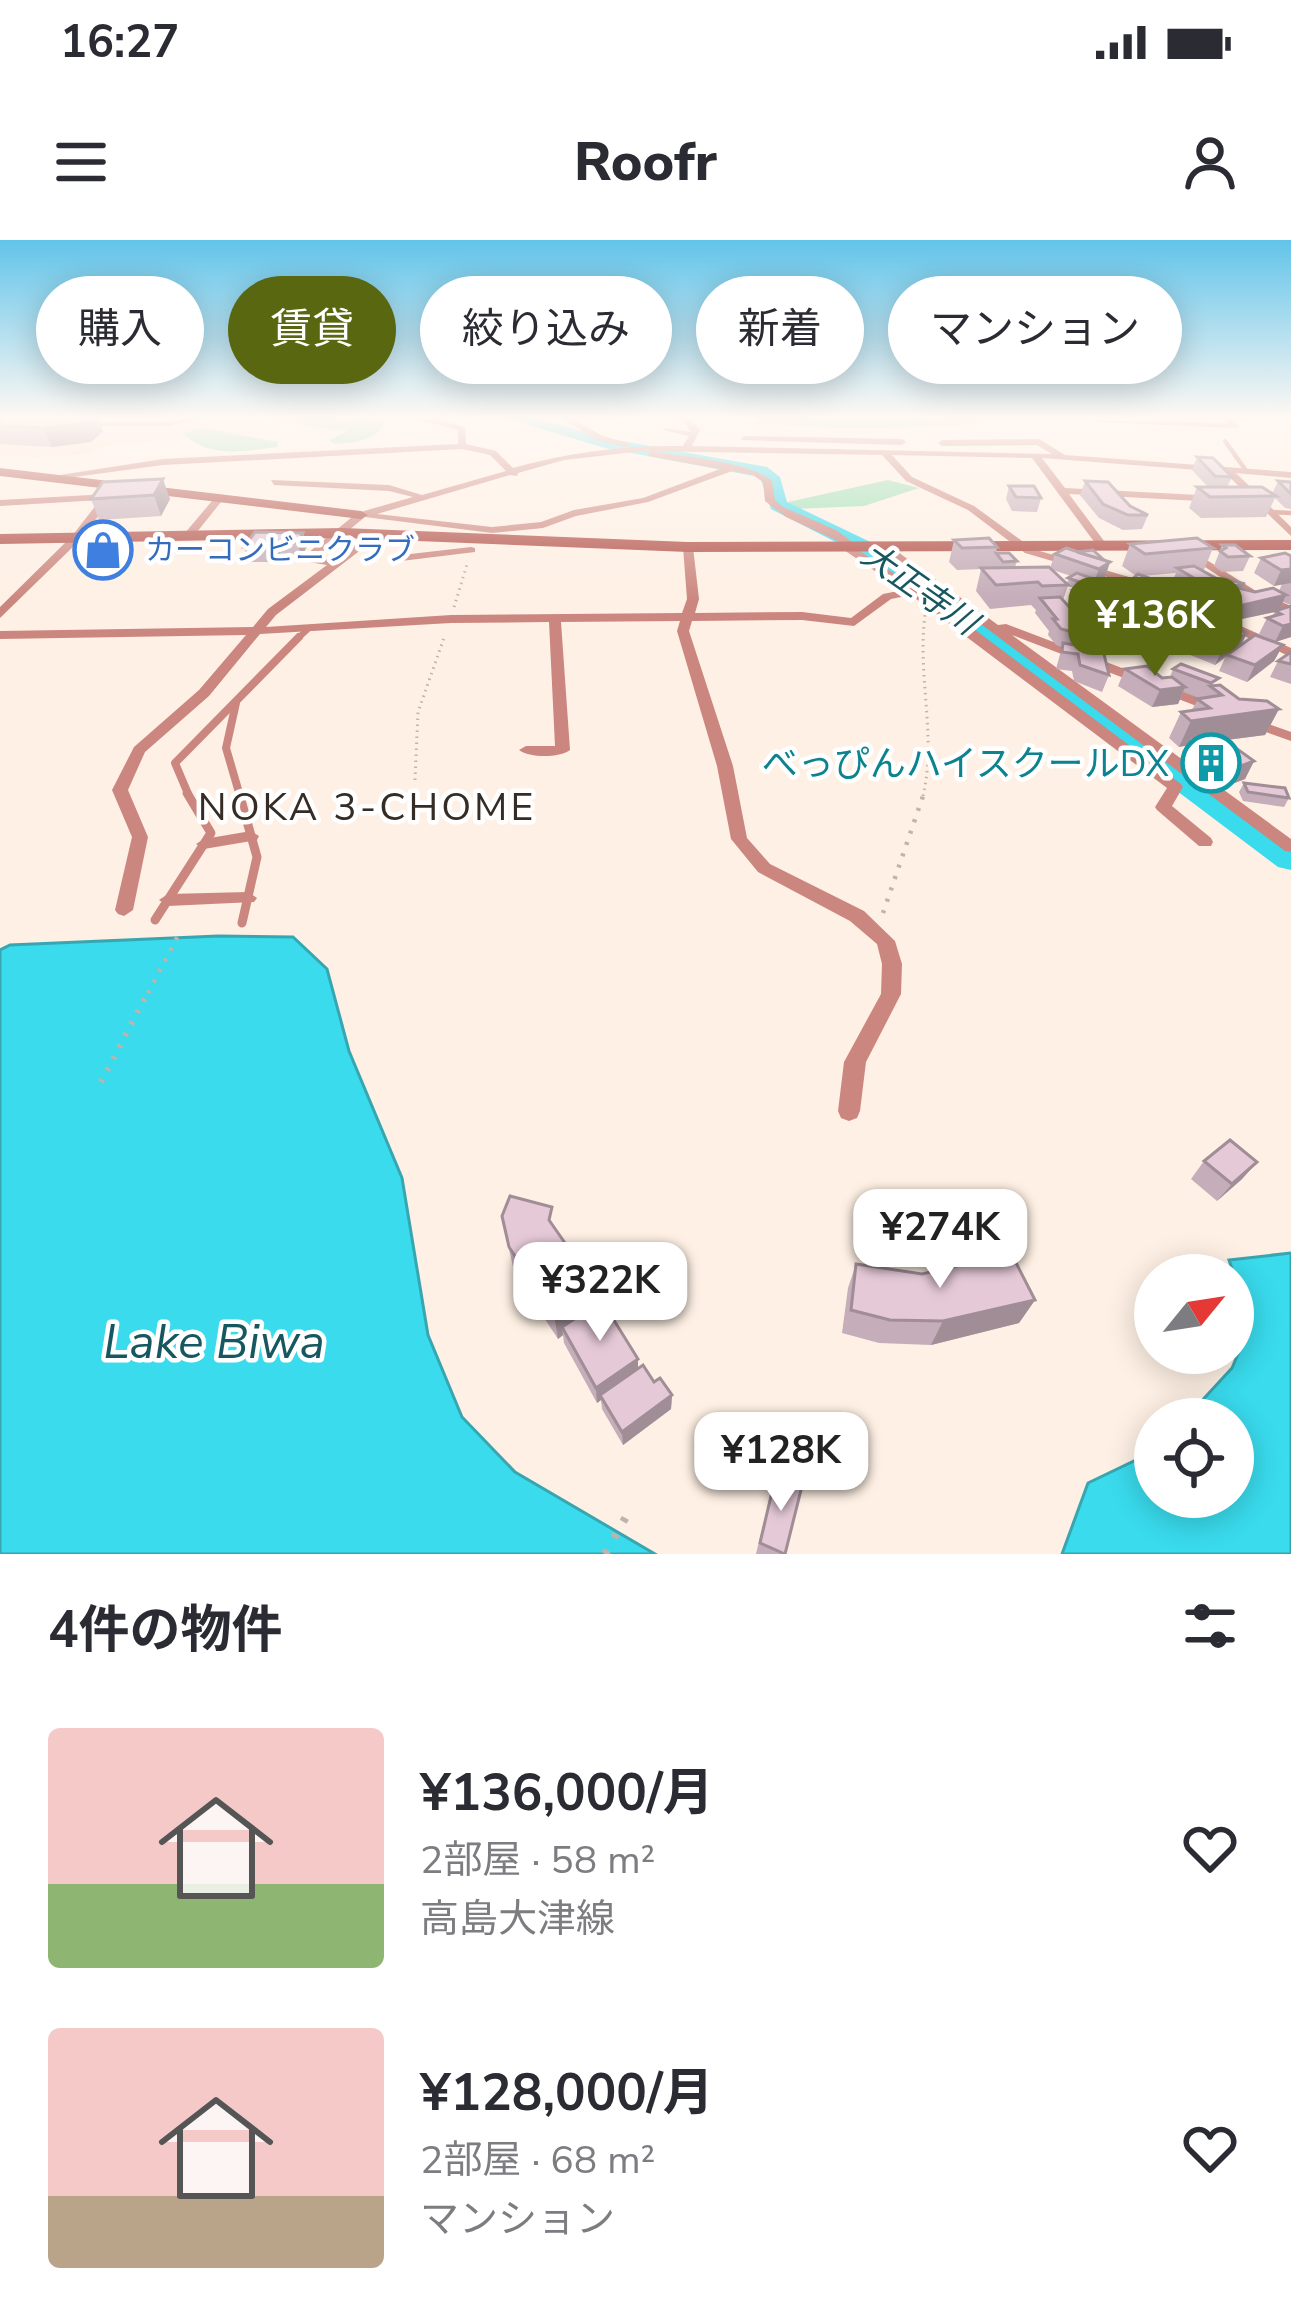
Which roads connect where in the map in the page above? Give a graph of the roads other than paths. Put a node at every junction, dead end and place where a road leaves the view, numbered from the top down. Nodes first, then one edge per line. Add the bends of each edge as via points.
1 (58, 478) edge
2 (127, 478) edge
3 (275, 478) edge
4 (347, 478) edge
5 (498, 478) edge
6 (709, 478) edge
7 (762, 478) edge
8 (910, 478) edge
9 (1052, 478) edge
10 (1235, 478) edge
11 (274, 482) junction
12 (339, 485) junction
13 (114, 490) junction
14 (1061, 491) junction
15 (430, 496) junction
16 (220, 497) junction
17 (257, 501) junction
18 (1258, 501) junction
19 (0, 503) edge
20 (1271, 512) junction
21 (1291, 512) edge
22 (361, 515) junction
23 (1291, 532) edge
24 (343, 533) junction
25 (386, 534) junction
26 (189, 536) junction
27 (76, 538) junction
28 (0, 539) edge
29 (1291, 544) edge
30 (1093, 545) junction
31 (1178, 545) junction
32 (850, 546) junction
33 (878, 546) junction
34 (1022, 546) junction
35 (688, 547) junction
36 (471, 550) road end
37 (393, 559) dead end
38 (338, 564) junction
39 (1125, 579) junction
40 (909, 592) junction
41 (1086, 593) edge
42 (1291, 610) edge
43 (0, 614) edge
44 (687, 616) junction
45 (555, 617) junction
46 (986, 623) junction
47 (307, 629) junction
48 (260, 631) junction
49 (0, 635) edge
50 (1291, 653) edge
51 (238, 700) junction
52 (1291, 736) edge
53 (526, 750) dead end
54 (251, 836) junction
55 (1205, 842) dead end
56 (204, 844) junction
57 (1291, 847) edge
58 (248, 898) junction
59 (168, 900) junction
60 (124, 910) dead end
61 (155, 920) dead end
62 (242, 922) dead end
63 (849, 1111) dead end

1 - 13 main road
2 - 13 street
3 - 11 street
4 - 12 street
5 - 15 street
6 - 22 street via 542,525 492,530
7 - 32 street via 784,514
8 - 34 street via 971,508
9 - 14 street
10 - 18 street
11 - 12 street
11 - 17 street
12 - 15 street
13 - 16 main road
13 - 19 street
13 - 27 street
14 - 18 street
14 - 30 street
15 - 22 street
16 - 17 main road
16 - 26 street
17 - 22 main road
18 - 20 street
20 - 21 lane
20 - 23 street
22 - 24 street
24 - 25 main road
24 - 26 main road
24 - 38 street via 307,559
25 - 35 main road
25 - 38 street
26 - 27 main road
27 - 28 main road
27 - 43 street
29 - 31 main road
30 - 31 main road
30 - 34 main road
30 - 39 street
31 - 42 street
32 - 33 main road
32 - 35 main road
32 - 40 street
33 - 34 main road
33 - 46 street
34 - 39 street
35 - 44 street
36 - 37 street
38 - 48 street via 272,612
39 - 41 lane
39 - 50 street
40 - 44 street via 887,596 854,622
40 - 55 street via 1175,787 1163,807
44 - 45 street
44 - 63 street via 683,631 739,839 764,868 886,940 891,994 855,1062
45 - 47 street
45 - 53 street via 563,750
46 - 52 street
46 - 57 street
47 - 48 street
47 - 51 lane
48 - 49 street
48 - 60 street via 140,750 120,790 140,837
51 - 54 lane via 223,734
51 - 56 lane via 175,763 180,787 211,833
54 - 56 street
54 - 58 lane via 257,857
56 - 59 lane
58 - 59 street
58 - 62 lane
59 - 61 lane

